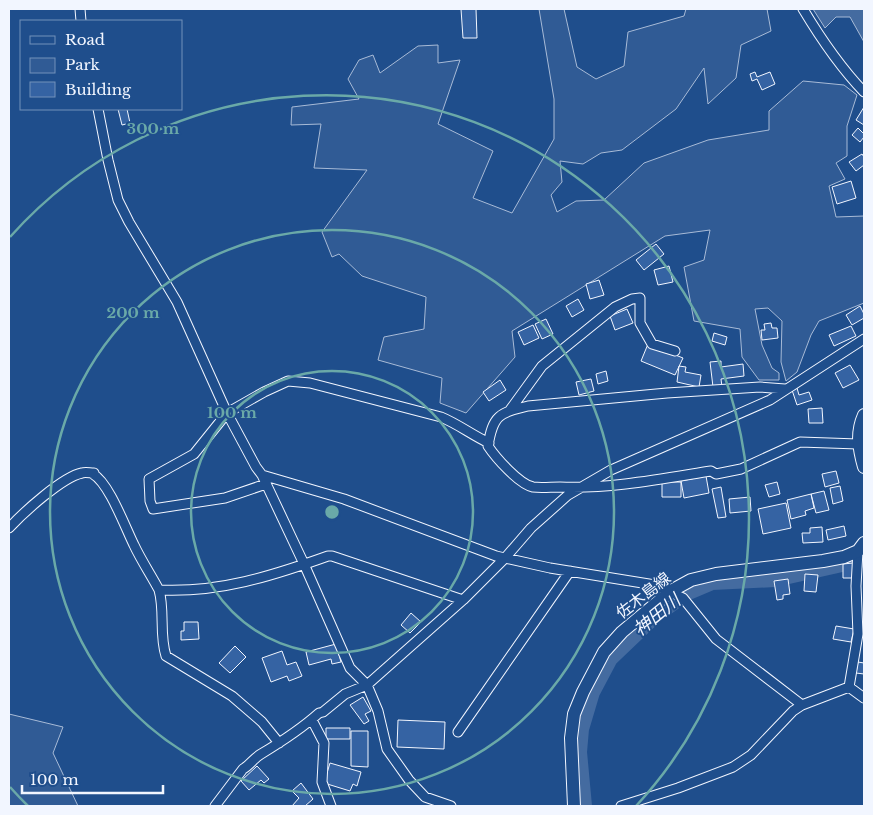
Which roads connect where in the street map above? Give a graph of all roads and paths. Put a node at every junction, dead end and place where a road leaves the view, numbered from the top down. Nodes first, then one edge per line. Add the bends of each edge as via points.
1 (803, 9) edge
2 (864, 92) edge
3 (98, 110) edge
4 (864, 339) edge
5 (674, 351) dead end
6 (785, 389) junction
7 (510, 410) junction
8 (227, 413) junction
9 (864, 415) edge
10 (489, 443) junction
11 (858, 444) junction
12 (864, 467) edge
13 (264, 480) junction
14 (580, 488) junction
15 (9, 528) edge
16 (861, 547) edge
17 (505, 558) junction
18 (304, 564) junction
19 (570, 571) junction
20 (159, 590) junction
21 (670, 591) junction
22 (463, 600) junction
23 (367, 685) junction
24 (849, 687) junction
25 (864, 698) edge
26 (802, 705) junction
27 (312, 720) junction
28 (458, 732) dead end
29 (279, 743) junction
30 (425, 797) junction
31 (216, 806) edge
32 (331, 806) edge
33 (422, 806) edge
34 (450, 806) edge
35 (574, 806) edge
36 (622, 806) edge

1 - 2 street via 830,52
3 - 8 street via 118,200 177,302
4 - 6 street
5 - 7 street via 652,344 640,323 640,298 632,299 615,307 542,366
6 - 7 street via 760,387 667,393
6 - 14 street via 770,400 611,470
7 - 10 street via 498,416
8 - 10 street via 288,381 310,383 441,417
8 - 13 street
8 - 13 street via 194,454 149,479 153,509 225,498
9 - 11 main road
10 - 14 street via 493,453 532,487
11 - 12 main road
11 - 14 street via 800,442 741,469 716,474 711,470 644,482
13 - 17 street via 344,499
13 - 18 street
14 - 17 street via 531,528
15 - 20 street via 29,507 65,481 81,473 94,473 116,507
16 - 21 main road, 佐木島線 via 844,557 823,562 716,574 691,580
16 - 24 street via 856,586 858,634
17 - 19 street
17 - 22 street
18 - 20 street via 266,578 210,589
18 - 22 street via 332,556
18 - 23 street via 350,668
19 - 21 street via 656,585
19 - 28 street
20 - 29 street via 166,656 232,696 262,722
21 - 26 street via 683,598 716,639
21 - 35 main road, 佐木島線 via 604,652 583,692 574,714 571,738
22 - 23 street
23 - 27 street via 345,694
23 - 30 street via 378,711 387,748
24 - 25 street
24 - 26 street
26 - 36 street via 751,755 733,767
27 - 29 street
27 - 32 street via 324,743 322,782
29 - 31 street via 243,769
30 - 33 street
30 - 34 street

